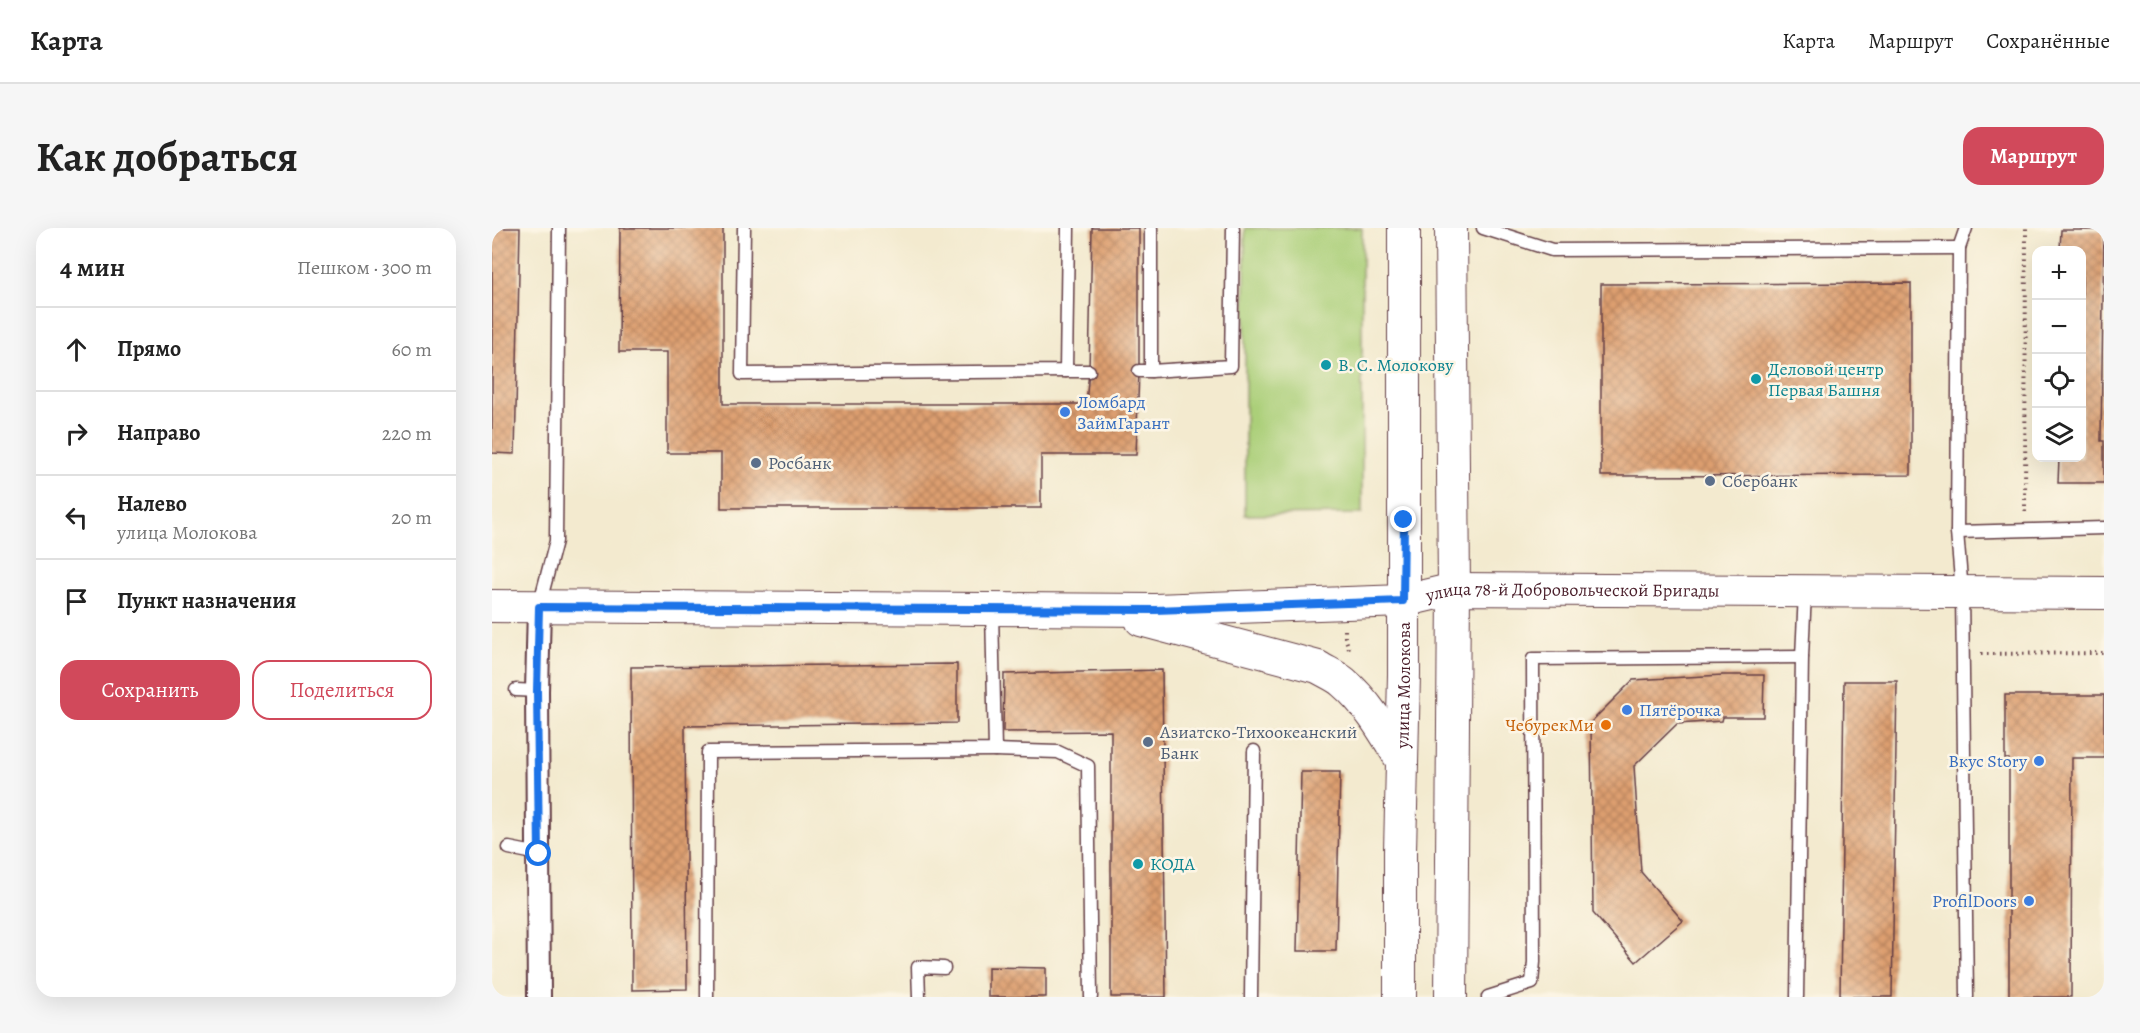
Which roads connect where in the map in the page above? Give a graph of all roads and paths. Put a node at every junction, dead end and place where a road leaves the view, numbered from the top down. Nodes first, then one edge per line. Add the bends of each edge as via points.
1 (559, 228) edge
2 (744, 228) edge
3 (1068, 228) edge
4 (1151, 228) edge
5 (1233, 228) edge
6 (1404, 228) edge
7 (1451, 228) edge
8 (1483, 228) edge
9 (1966, 228) edge
10 (2026, 228) edge
11 (1959, 248) junction
12 (1089, 370) dead end
13 (1066, 371) junction
14 (2104, 528) edge
15 (2025, 530) junction
16 (1957, 532) junction
17 (1454, 589) junction
18 (1805, 591) junction
19 (1962, 592) junction
20 (2104, 593) edge
21 (1403, 601) junction
22 (492, 606) edge
23 (539, 607) junction
24 (1097, 609) junction
25 (992, 610) junction
26 (1345, 623) dead end
27 (2104, 652) edge
28 (1962, 654) junction
29 (1802, 657) junction
30 (1354, 660) dead end
31 (995, 750) junction
32 (1254, 751) dead end
33 (1402, 761) junction
34 (509, 848) dead end
35 (539, 854) junction
36 (944, 968) dead end
37 (539, 997) edge
38 (707, 997) edge
39 (919, 997) edge
40 (1091, 997) edge
41 (1251, 997) edge
42 (1400, 997) edge
43 (1451, 997) edge
44 (1488, 997) edge
45 (1797, 997) edge
46 (1967, 997) edge

1 - 23 lane via 556,541
2 - 13 lane via 742,374
3 - 13 lane
4 - 5 lane via 1145,370 1231,366
6 - 21 main road, улица Молокова
7 - 17 main road
8 - 11 lane via 1552,250
9 - 11 lane
10 - 15 path
11 - 16 lane
12 - 13 lane
14 - 15 lane
15 - 16 lane
16 - 19 lane
17 - 18 main road, улица 78-й Добровольческой Бригады
17 - 21 main road, улица 78-й Добровольческой Бригады
17 - 43 main road
18 - 19 main road, улица 78-й Добровольческой Бригады
18 - 29 lane
19 - 20 main road, улица 78-й Добровольческой Бригады
19 - 28 lane
21 - 24 main road, улица 78-й Добровольческой Бригады
21 - 33 main road, улица Молокова
22 - 23 main road, улица 78-й Добровольческой Бригады
23 - 25 main road, улица 78-й Добровольческой Бригады
23 - 35 street via 526,690
24 - 25 main road, улица 78-й Добровольческой Бригады
24 - 33 main road via 1318,667 1342,681 1361,700
25 - 31 lane
26 - 30 path via 1345,637
27 - 28 path
28 - 46 lane
29 - 44 lane via 1533,659 1532,983
29 - 45 lane
31 - 38 lane via 708,752
31 - 40 lane via 1058,752 1088,766
32 - 41 lane
33 - 42 main road, улица Молокова
34 - 35 lane
35 - 37 street
36 - 39 lane via 918,967

